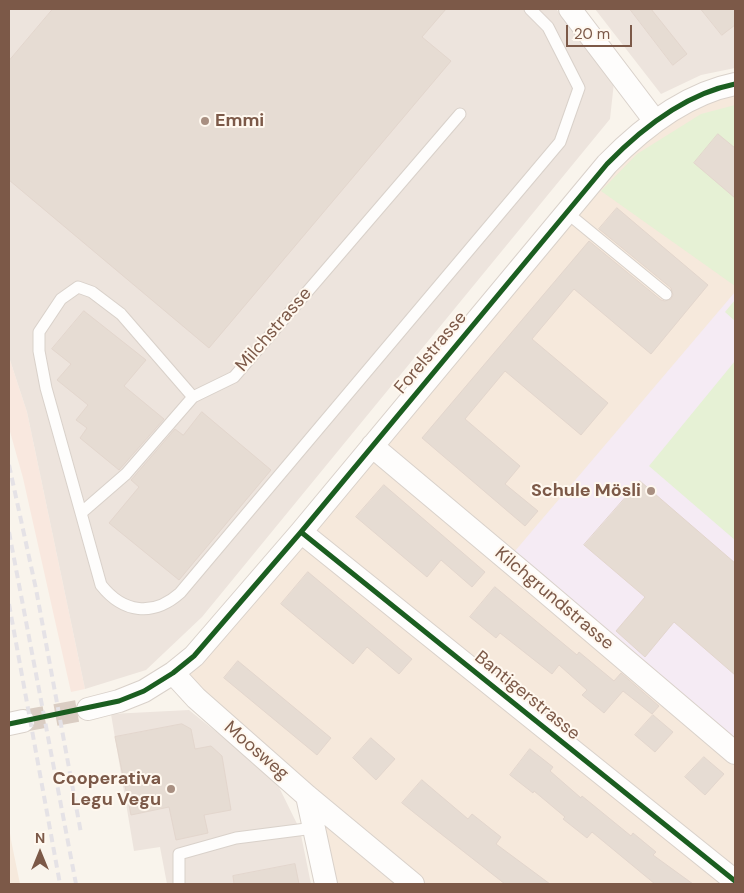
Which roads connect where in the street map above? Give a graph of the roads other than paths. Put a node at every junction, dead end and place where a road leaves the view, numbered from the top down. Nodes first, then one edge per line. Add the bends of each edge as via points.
1 (530, 9) edge
2 (570, 9) edge
3 (735, 84) edge
4 (711, 91) junction
5 (735, 101) edge
6 (460, 114) dead end
7 (655, 121) junction
8 (566, 212) junction
9 (666, 294) dead end
10 (193, 397) junction
11 (372, 446) junction
12 (81, 513) junction
13 (301, 532) junction
14 (173, 673) junction
15 (88, 708) tunnel mouth
16 (735, 754) edge
17 (307, 796) junction
18 (314, 828) junction
19 (735, 880) edge
20 (179, 884) edge
21 (326, 884) edge
22 (413, 884) edge

1 - 12 lane via 548,27 579,88 560,142 180,594 162,605 140,609 108,595 100,585
2 - 7 street
3 - 4 street, Forelstrasse
4 - 5 street
4 - 7 street, Forelstrasse
6 - 10 lane, Milchstrasse via 234,377
7 - 8 street, Forelstrasse via 622,148
8 - 9 lane
8 - 11 street, Forelstrasse
10 - 12 lane, Milchstrasse via 126,474
10 - 12 lane via 121,314 92,292 78,287 61,300 39,332 39,351 46,388
11 - 13 street, Forelstrasse
11 - 16 street, Kilchgrundstrasse
13 - 14 street, Forelstrasse via 218,631
13 - 19 street, Bantigerstrasse
14 - 15 street via 128,698
14 - 17 street, Moosweg via 196,698
17 - 18 street
17 - 22 street, Moosweg
18 - 20 lane via 236,838 179,854
18 - 21 street

